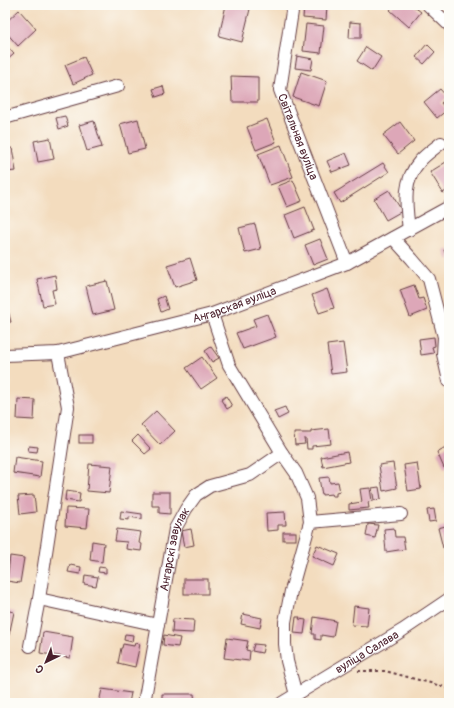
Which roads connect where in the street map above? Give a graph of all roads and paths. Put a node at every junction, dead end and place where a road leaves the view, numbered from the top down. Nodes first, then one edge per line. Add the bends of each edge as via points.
1 (293, 5) edge
2 (428, 5) edge
3 (449, 25) edge
4 (118, 86) dead end
5 (5, 114) edge
6 (441, 143) dead end
7 (449, 207) edge
8 (409, 230) junction
9 (393, 238) junction
10 (347, 263) junction
11 (212, 314) junction
12 (446, 336) edge
13 (58, 353) junction
14 (5, 355) edge
15 (449, 381) edge
16 (282, 453) junction
17 (401, 514) dead end
18 (310, 522) junction
19 (39, 599) junction
20 (449, 599) edge
21 (158, 625) junction
22 (30, 646) dead end
23 (357, 671) dead end
24 (449, 688) edge
25 (296, 695) junction
26 (144, 703) edge
27 (282, 703) edge

1 - 10 street, Світальная вуліца via 280,90
2 - 3 street
4 - 5 street via 8,117
6 - 8 street via 420,161 411,173 406,188
7 - 8 street, Ангарская вуліца
8 - 9 street, Ангарская вуліца
9 - 10 street, Ангарская вуліца
9 - 12 street via 429,280
10 - 11 street, Ангарская вуліца
11 - 13 street, Ангарская вуліца
11 - 16 street via 230,364
12 - 15 street via 443,354
13 - 14 street, Ангарская вуліца
13 - 19 street via 68,407
16 - 18 street via 296,473 307,498
16 - 21 street, Ангарскі завулак via 250,475 210,486 196,495 175,529
17 - 18 street
18 - 25 street via 285,622 287,661
19 - 21 street
19 - 22 street
20 - 25 street, вуліца Салава
21 - 26 street, Ангарскі завулак
23 - 24 path via 385,671
25 - 27 street, вуліца Салава

